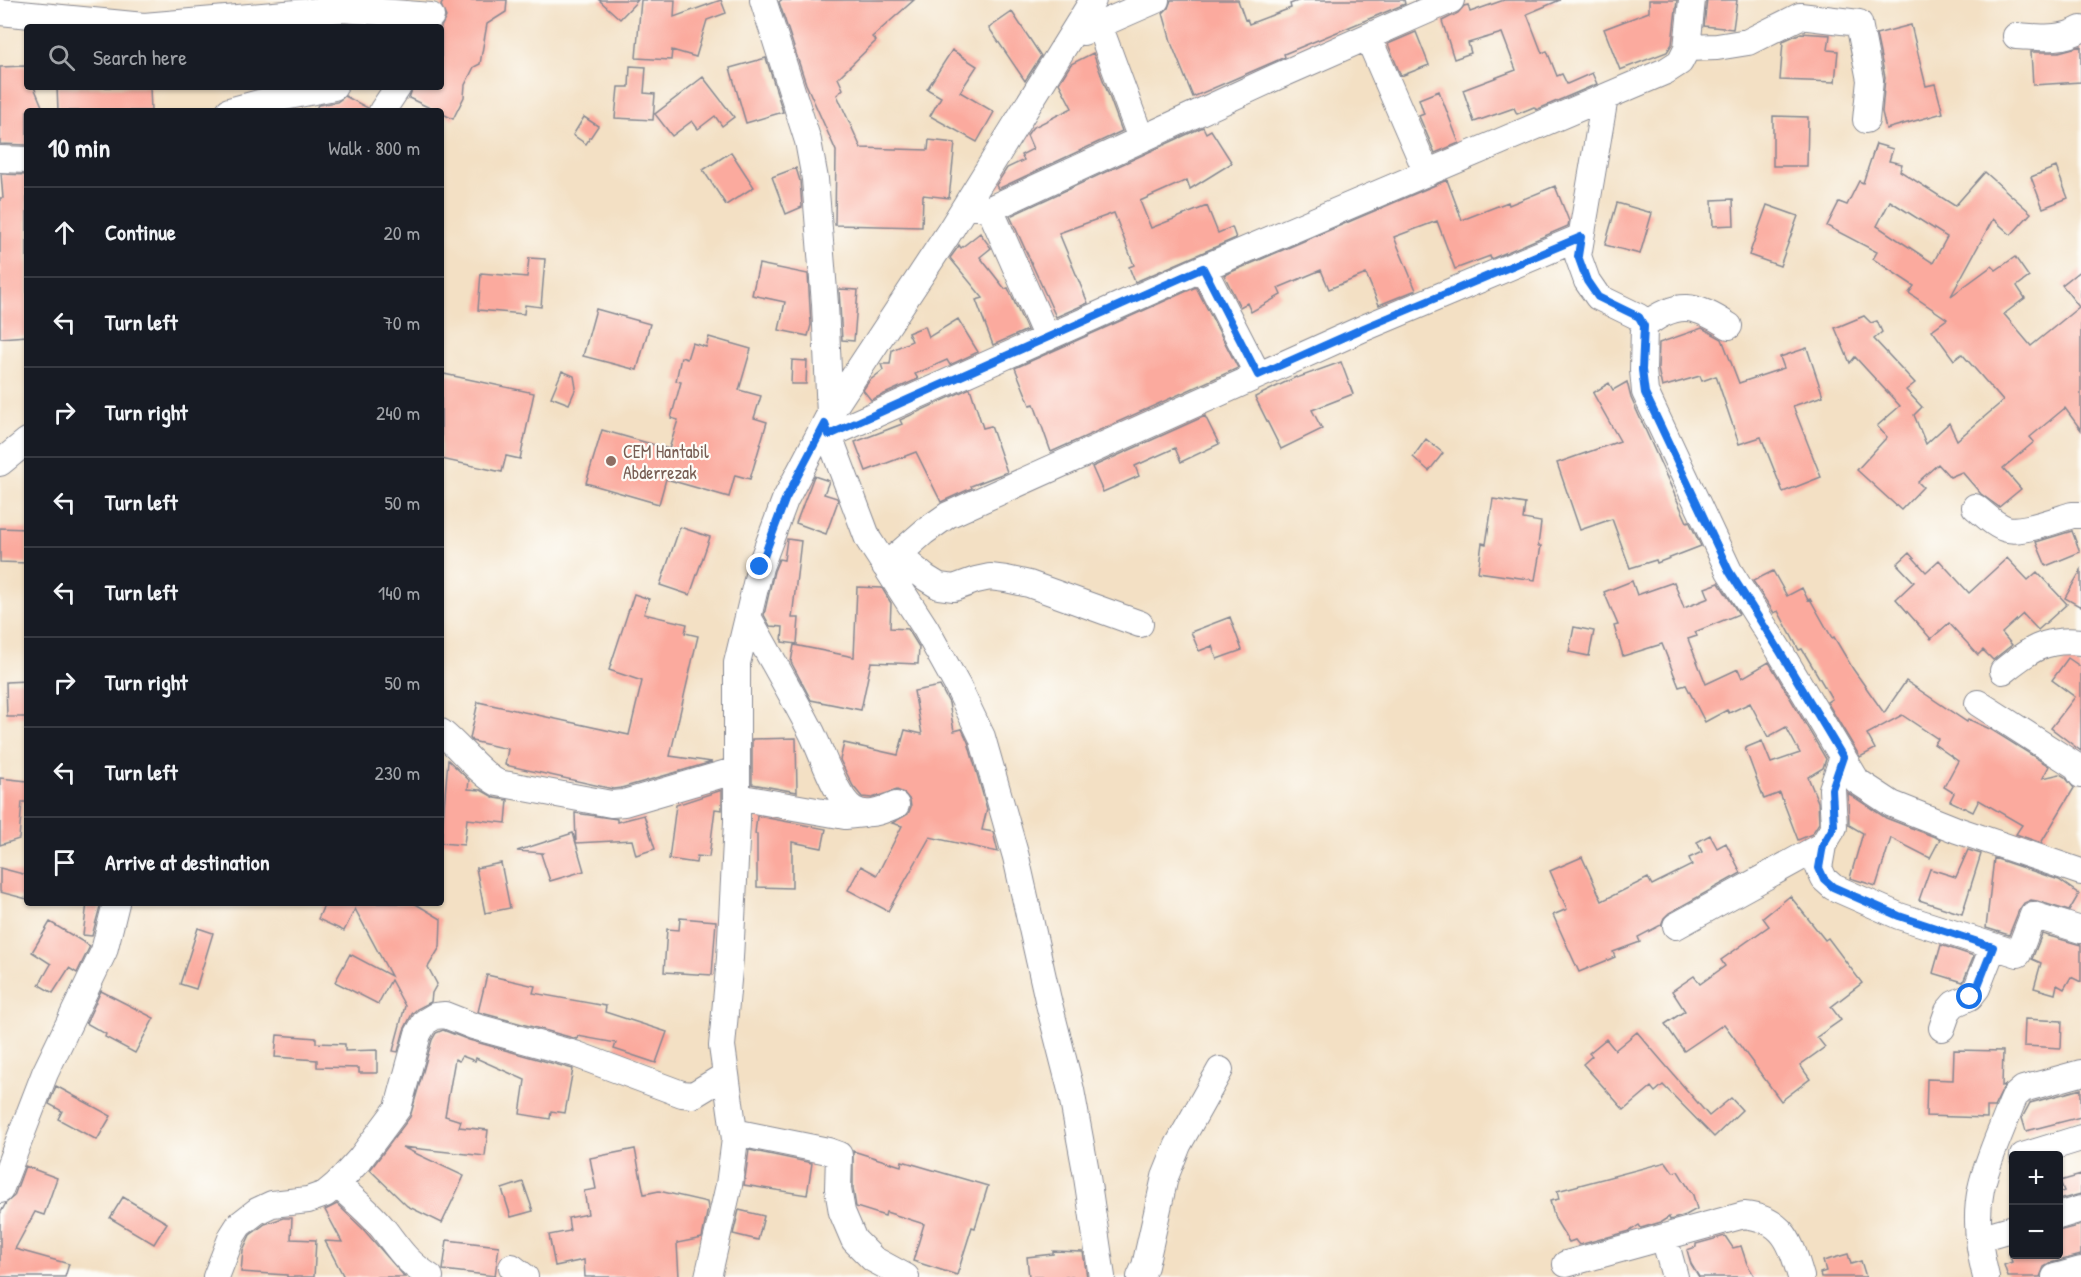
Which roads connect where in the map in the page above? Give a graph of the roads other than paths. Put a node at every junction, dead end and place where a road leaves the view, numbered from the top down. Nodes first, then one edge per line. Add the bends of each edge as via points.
1 (763, 0) edge
2 (1093, 0) edge
3 (1156, 0) edge
4 (1451, 0) edge
5 (1692, 0) edge
6 (0, 12) edge
7 (431, 14) edge
8 (123, 24) edge
9 (167, 24) edge
10 (1098, 25) junction
11 (2081, 29) edge
12 (2016, 36) dead end
13 (1368, 37) junction
14 (1069, 39) junction
15 (1687, 48) junction
16 (319, 90) edge
17 (396, 90) edge
18 (1605, 97) junction
19 (240, 108) edge
20 (384, 108) edge
21 (1866, 120) dead end
22 (1141, 140) junction
23 (0, 159) edge
24 (24, 159) edge
25 (1427, 173) junction
26 (978, 207) junction
27 (1581, 237) junction
28 (1203, 268) junction
29 (1644, 326) junction
30 (1729, 326) dead end
31 (1047, 338) junction
32 (1258, 375) junction
33 (828, 425) junction
34 (24, 443) edge
35 (0, 463) edge
36 (1975, 507) dead end
37 (2081, 515) edge
38 (892, 560) junction
39 (748, 617) junction
40 (1140, 624) dead end
41 (2081, 642) edge
42 (2003, 671) dead end
43 (1978, 703) dead end
44 (444, 734) edge
45 (1843, 757) junction
46 (737, 770) junction
47 (2081, 776) edge
48 (737, 797) junction
49 (896, 805) dead end
50 (866, 813) junction
51 (1823, 845) junction
52 (2081, 872) edge
53 (115, 906) edge
54 (1676, 926) dead end
55 (2081, 930) edge
56 (1993, 947) junction
57 (1942, 1028) dead end
58 (1220, 1070) dead end
59 (2081, 1072) edge
60 (726, 1075) junction
61 (734, 1132) junction
62 (2081, 1138) edge
63 (2037, 1151) edge
64 (2009, 1160) edge
65 (1988, 1166) junction
66 (337, 1184) junction
67 (0, 1190) edge
68 (2081, 1209) edge
69 (2063, 1214) edge
70 (2009, 1229) edge
71 (1664, 1237) junction
72 (1979, 1238) junction
73 (1566, 1264) dead end
74 (2081, 1270) edge
75 (216, 1277) edge
76 (430, 1277) edge
77 (708, 1277) edge
78 (906, 1277) edge
79 (1102, 1277) edge
80 (1140, 1277) edge
81 (1675, 1277) edge
82 (1801, 1277) edge
83 (1986, 1277) edge
84 (2055, 1277) edge

1 - 33 street via 808,141 815,179 825,304
2 - 14 street
3 - 10 street
4 - 13 street
5 - 15 street
6 - 8 street
7 - 9 street via 343,9
10 - 14 street
10 - 22 street
11 - 12 street via 2055,38
13 - 22 street
13 - 25 street
14 - 26 street
15 - 18 street via 1680,62
15 - 21 street via 1748,42 1800,16 1859,23 1870,81
16 - 19 street
17 - 20 street
18 - 25 street
18 - 27 street
22 - 26 street
23 - 24 street
25 - 28 street
26 - 31 street
26 - 33 street
27 - 29 street via 1578,256 1598,297 1639,317
27 - 32 street
28 - 31 street
28 - 32 street
29 - 30 street via 1661,312 1694,308
29 - 45 street via 1645,393 1729,571
31 - 33 street
32 - 38 street via 948,515
33 - 38 street via 868,539
33 - 39 street via 785,500 760,567
34 - 35 street
36 - 37 street via 2001,527 2017,530
38 - 40 street via 939,586 954,588 990,577 1006,579
38 - 79 street via 982,737 995,780 1071,1090
39 - 46 street via 737,663
39 - 50 street via 811,731 843,801
41 - 42 street via 2028,650
43 - 47 street via 2076,766
44 - 46 street via 498,783 611,804
45 - 51 street via 1832,789 1834,826
45 - 52 street via 1857,781 1892,804
46 - 48 street
48 - 50 street via 845,816
48 - 60 street via 722,1046
49 - 50 street
51 - 54 street
51 - 56 street via 1819,868 1833,887 1899,916
53 - 67 street via 104,951 45,1073
55 - 56 street via 2033,915 2018,954
56 - 57 street via 1977,988 1970,997 1954,1004
58 - 80 street via 1178,1145 1165,1177
59 - 65 street via 2023,1089 2015,1096
60 - 61 street
60 - 66 street via 693,1095 682,1094 575,1054 446,1015 435,1016 425,1022 418,1034 398,1108
61 - 77 street via 729,1185
61 - 78 street via 839,1155 842,1212 854,1240 873,1259
62 - 63 street
64 - 65 street
65 - 72 street via 1981,1186
66 - 75 street via 308,1200 272,1204 256,1211 232,1236
66 - 76 street via 384,1230 412,1265
68 - 69 street
70 - 72 street
71 - 73 street
71 - 81 street
71 - 82 street via 1744,1215 1761,1216 1776,1225 1786,1238
72 - 83 street
74 - 84 street

